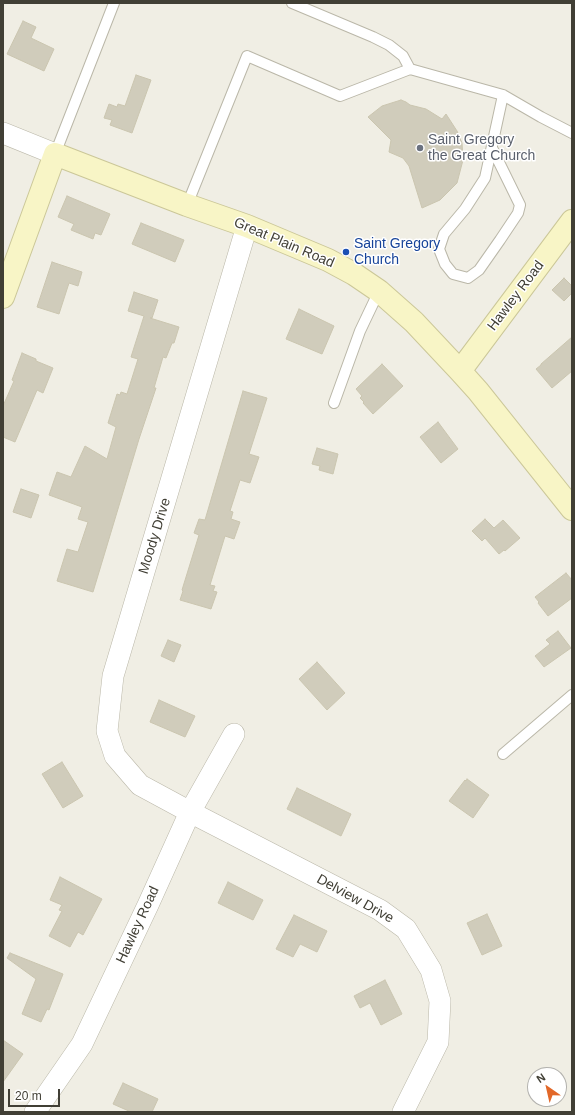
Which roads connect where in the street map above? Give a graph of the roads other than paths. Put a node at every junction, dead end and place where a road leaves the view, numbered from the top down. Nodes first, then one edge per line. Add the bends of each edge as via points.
1 (114, 3) edge
2 (292, 3) edge
3 (410, 69) junction
4 (503, 95) junction
5 (3, 132) edge
6 (572, 133) edge
7 (492, 148) junction
8 (55, 154) junction
9 (187, 205) junction
10 (572, 221) edge
11 (247, 226) junction
12 (379, 291) junction
13 (3, 297) edge
14 (460, 371) junction
15 (334, 403) dead end
16 (572, 509) edge
17 (572, 695) edge
18 (234, 734) dead end
19 (503, 754) dead end
20 (190, 812) junction
21 (35, 1112) edge
22 (403, 1112) edge

1 - 8 lane
2 - 3 lane via 373,36 403,56
3 - 4 lane
3 - 9 lane via 340,96 247,56
4 - 6 lane
4 - 7 lane
5 - 8 street, Great Plain Road
7 - 7 lane via 485,178 465,209 444,234 440,249 445,264 453,274 468,278 479,270 518,213 520,205
8 - 9 street, Great Plain Road
8 - 13 street
9 - 11 street, Great Plain Road
10 - 14 street, Hawley Road
11 - 12 street, Great Plain Road via 328,260
11 - 20 street, Moody Drive via 113,676 107,731 115,756 140,785
12 - 14 street, Great Plain Road via 414,322
12 - 15 lane via 360,331
14 - 16 street, Great Plain Road
17 - 19 lane
18 - 20 street, Hawley Road
20 - 21 street, Hawley Road via 82,1044
20 - 22 street, Delview Drive via 380,910 406,929 431,970 440,1001 438,1042

